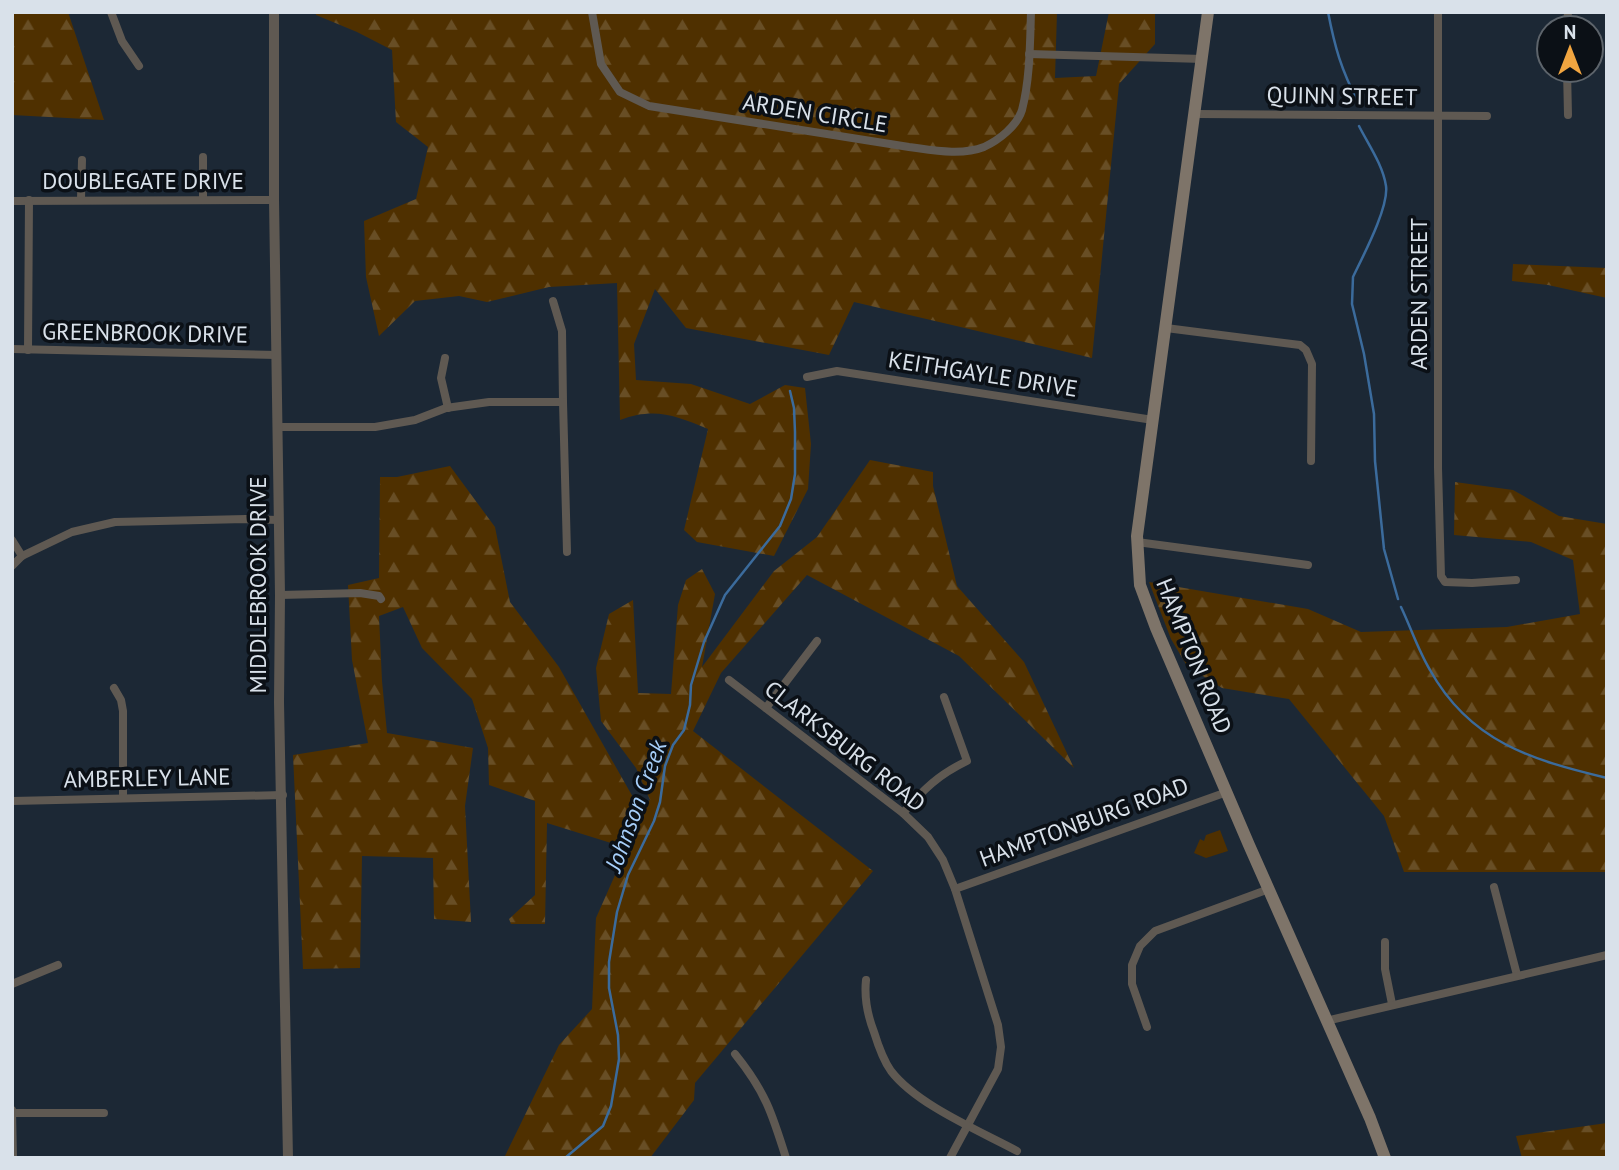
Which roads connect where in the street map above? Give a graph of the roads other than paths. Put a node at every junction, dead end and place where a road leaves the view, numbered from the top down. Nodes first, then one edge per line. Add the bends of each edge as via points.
1 (111, 12) edge
2 (274, 12) edge
3 (592, 12) edge
4 (1031, 12) edge
5 (1208, 12) edge
6 (1438, 12) edge
7 (1029, 54) junction
8 (1203, 59) junction
9 (139, 66) dead end
10 (1567, 84) edge
11 (1196, 114) junction
12 (1568, 115) dead end
13 (1439, 116) junction
14 (1487, 116) dead end
15 (203, 157) dead end
16 (82, 160) dead end
17 (82, 199) junction
18 (29, 200) junction
19 (203, 200) junction
20 (274, 200) junction
21 (12, 201) edge
22 (553, 301) dead end
23 (1166, 328) junction
24 (12, 349) edge
25 (28, 350) junction
26 (277, 355) junction
27 (445, 358) dead end
28 (807, 377) dead end
29 (563, 402) junction
30 (448, 408) junction
31 (1153, 420) junction
32 (277, 427) junction
33 (1311, 461) dead end
34 (278, 520) junction
35 (12, 540) edge
36 (1137, 542) junction
37 (567, 552) dead end
38 (22, 556) junction
39 (1308, 565) dead end
40 (12, 566) edge
41 (1516, 580) dead end
42 (280, 595) junction
43 (381, 599) dead end
44 (817, 640) dead end
45 (729, 680) dead end
46 (114, 688) dead end
47 (944, 697) dead end
48 (766, 708) junction
49 (1227, 792) junction
50 (282, 794) junction
51 (123, 798) junction
52 (12, 801) edge
53 (903, 813) junction
54 (1494, 887) dead end
55 (955, 889) junction
56 (1269, 889) junction
57 (1385, 942) dead end
58 (1607, 954) edge
59 (58, 965) dead end
60 (1517, 975) junction
61 (866, 980) dead end
62 (12, 984) edge
63 (1392, 1004) junction
64 (1326, 1021) junction
65 (1147, 1027) dead end
66 (735, 1054) dead end
67 (13, 1112) edge
68 (103, 1113) dead end
69 (968, 1124) junction
70 (1017, 1151) dead end
71 (13, 1158) edge
72 (288, 1158) edge
73 (786, 1158) edge
74 (950, 1158) edge
75 (1385, 1158) edge

1 - 9 street via 122,41
2 - 20 street, MIDDLEBROOK DRIVE
3 - 7 street, ARDEN CIRCLE via 601,64 620,92 649,106 950,151 983,147 1007,132 1021,112
4 - 7 street, ARDEN CIRCLE
5 - 8 main road, HAMPTON ROAD
6 - 13 street, ARDEN STREET
7 - 8 street
8 - 11 main road, HAMPTON ROAD
10 - 12 street
11 - 13 street, QUINN STREET
11 - 23 main road, HAMPTON ROAD
13 - 14 street, QUINN STREET
13 - 41 street, ARDEN STREET via 1441,576 1445,582
15 - 19 street
16 - 17 street
17 - 18 street, DOUBLEGATE DRIVE
17 - 19 street, DOUBLEGATE DRIVE
18 - 21 street, DOUBLEGATE DRIVE
18 - 25 street
19 - 20 street, DOUBLEGATE DRIVE
20 - 26 street, MIDDLEBROOK DRIVE
22 - 29 street via 562,331
23 - 31 main road, HAMPTON ROAD
23 - 33 street via 1300,345 1306,350 1312,364
24 - 25 street, GREENBROOK DRIVE
25 - 26 street, GREENBROOK DRIVE
26 - 32 street, MIDDLEBROOK DRIVE
27 - 30 street via 442,378
28 - 31 street, KEITHGAYLE DRIVE via 837,371
29 - 30 street via 489,402
29 - 37 street
30 - 32 street via 375,427
31 - 36 main road, HAMPTON ROAD
32 - 34 street, MIDDLEBROOK DRIVE
34 - 38 street via 114,522 72,532
34 - 42 street, MIDDLEBROOK DRIVE
35 - 38 street
36 - 39 street
36 - 49 main road, HAMPTON ROAD via 1140,584
38 - 40 street
42 - 43 street via 360,593
42 - 50 street, MIDDLEBROOK DRIVE
44 - 48 street
45 - 48 street, CLARKSBURG ROAD
46 - 51 street via 123,711
47 - 53 street via 967,761 944,772
48 - 53 street, CLARKSBURG ROAD
49 - 55 street, HAMPTONBURG ROAD
49 - 56 main road, HAMPTON ROAD
50 - 51 street, AMBERLEY LANE
50 - 72 street, MIDDLEBROOK DRIVE
51 - 52 street, AMBERLEY LANE
53 - 55 street, CLARKSBURG ROAD via 928,837
54 - 60 street
55 - 69 street, CLARKSBURG ROAD via 1001,1047 998,1069
56 - 64 main road, HAMPTON ROAD
56 - 65 street via 1155,931 1140,946 1132,965 1132,984
57 - 63 street
58 - 60 street
59 - 62 street
60 - 63 street
61 - 69 street via 864,1000 890,1070 923,1100
63 - 64 street
64 - 75 main road, HAMPTON ROAD
66 - 73 street via 765,1097
67 - 68 street
67 - 71 street
69 - 70 street
69 - 74 street, CLARKSBURG ROAD

